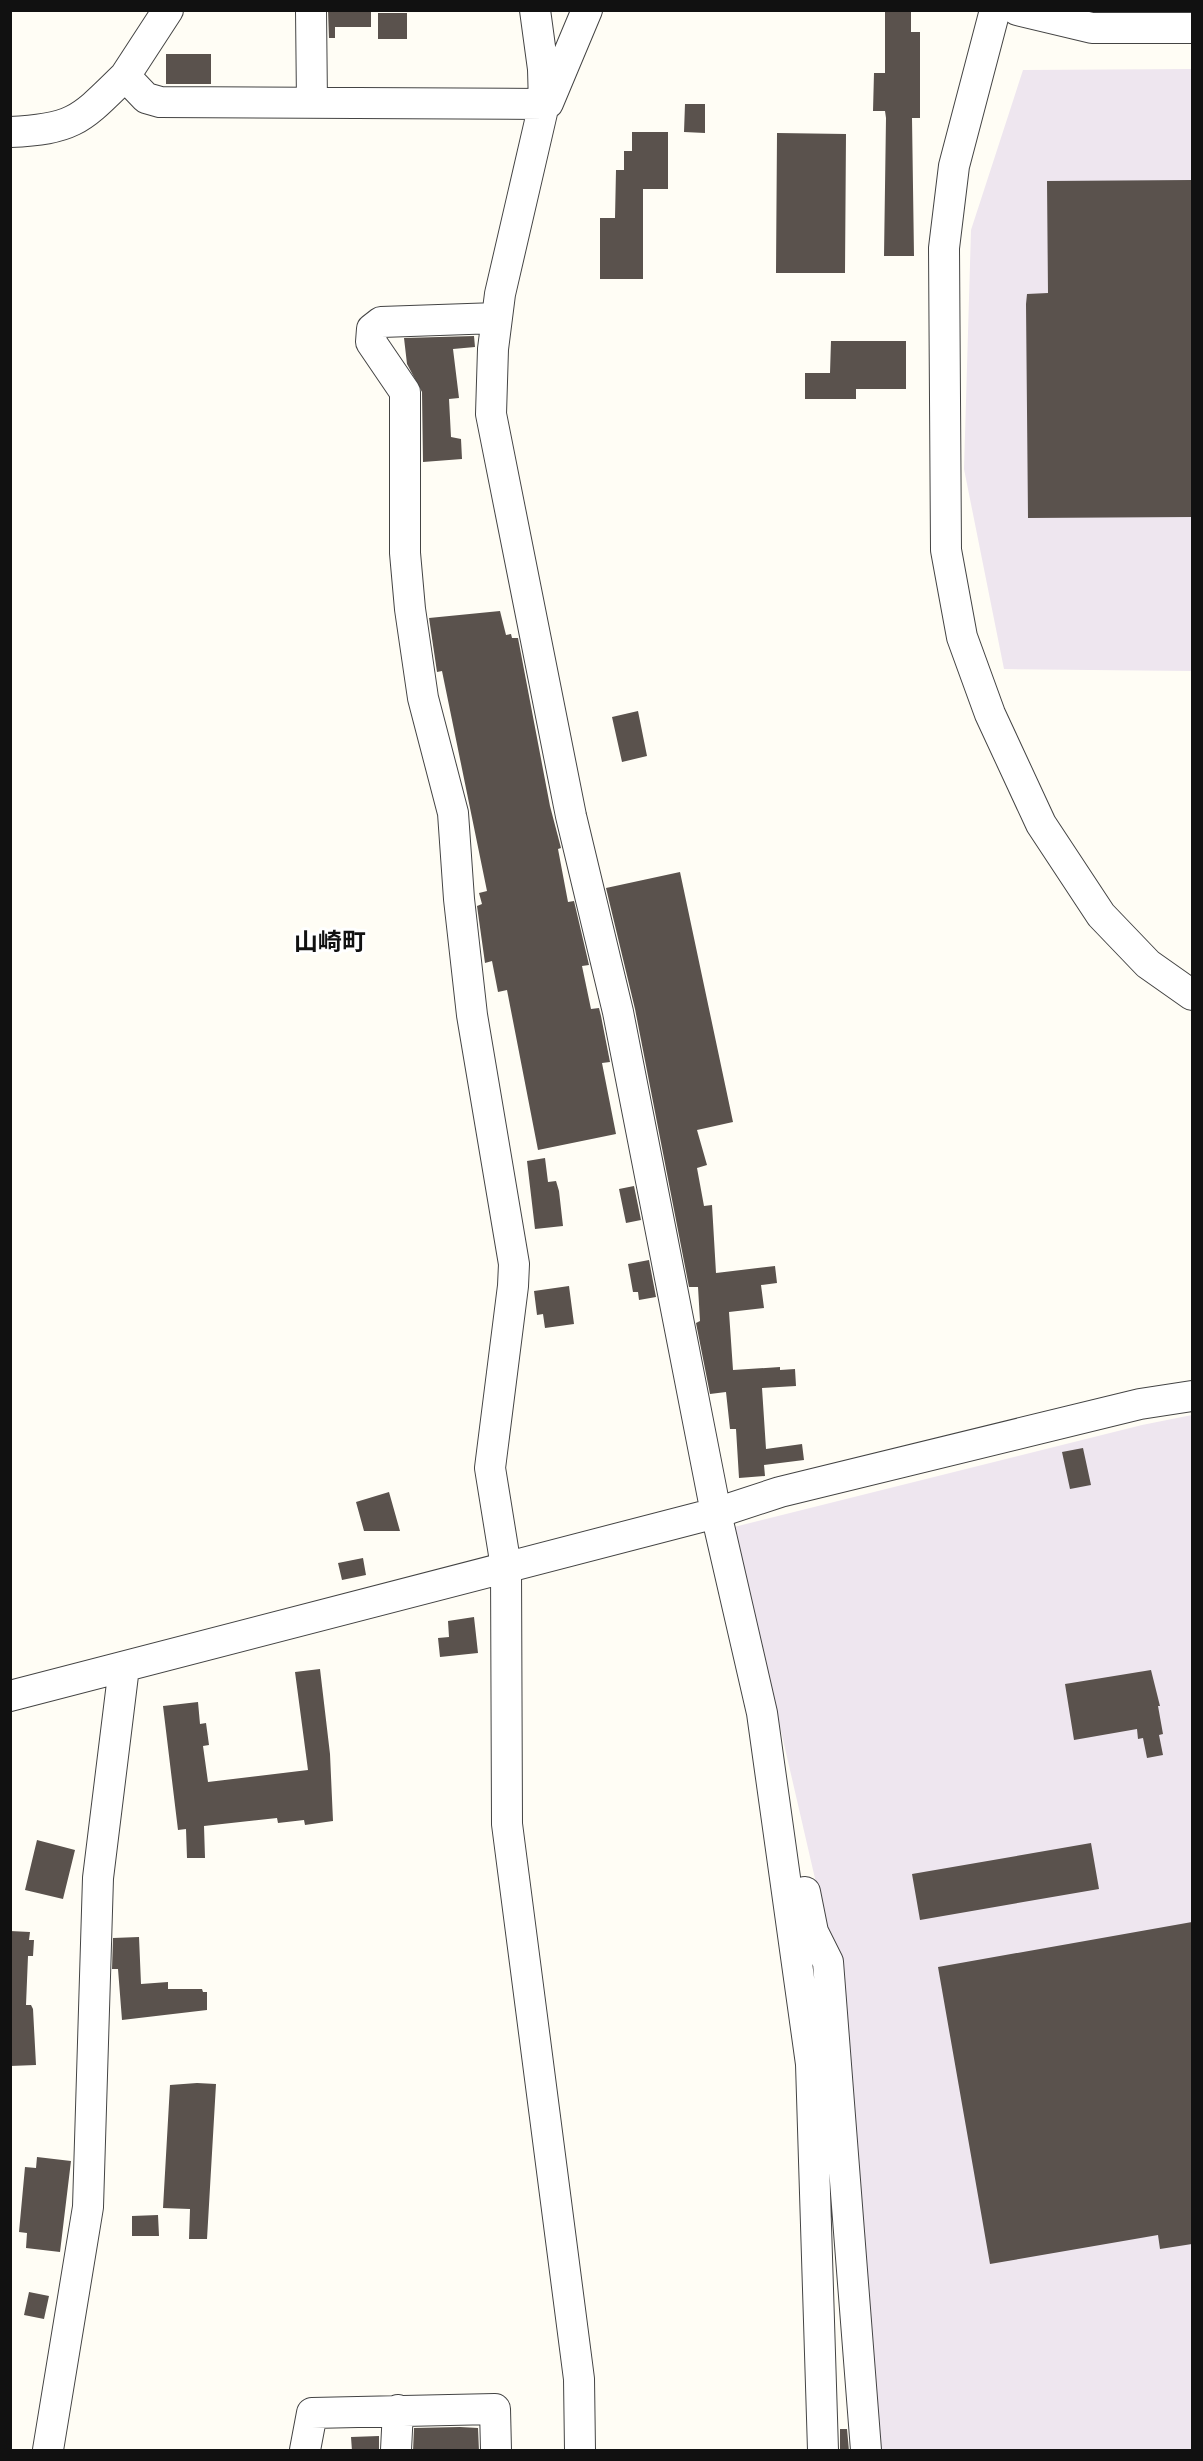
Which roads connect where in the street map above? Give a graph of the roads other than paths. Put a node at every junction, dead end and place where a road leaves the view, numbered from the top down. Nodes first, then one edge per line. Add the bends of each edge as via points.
1 (168, 10) edge
2 (311, 10) edge
3 (535, 10) edge
4 (587, 10) edge
5 (995, 10) edge
6 (1017, 10) edge
7 (1192, 28) edge
8 (125, 76) junction
9 (312, 103) junction
10 (544, 104) junction
11 (10, 132) edge
12 (497, 318) junction
13 (1192, 995) edge
14 (1192, 1396) edge
15 (716, 1513) junction
16 (506, 1567) junction
17 (124, 1667) junction
18 (10, 1696) edge
19 (766, 1742) junction
20 (398, 2410) junction
21 (48, 2451) edge
22 (305, 2451) edge
23 (396, 2451) edge
24 (496, 2451) edge
25 (580, 2451) edge
26 (823, 2451) edge
27 (866, 2451) edge

1 - 8 street
2 - 9 street
3 - 10 street
4 - 10 street via 548,103
5 - 13 street via 954,166 944,248 946,550 962,637 990,714 1041,824 1101,915 1148,964
6 - 7 street via 1092,28
8 - 9 street via 146,98 160,102
8 - 11 street via 70,125
9 - 10 street
10 - 12 street
12 - 15 street via 492,349 491,414 571,816 618,1012
12 - 16 street via 381,322 372,329 371,342 405,392 405,553 410,609 423,698 453,813 472,1015 514,1264 490,1468
14 - 15 street via 1129,1407 780,1492
15 - 16 street
15 - 19 street
16 - 17 street
16 - 25 street via 507,1824 579,2379
17 - 18 street
17 - 21 street via 98,1878 88,2207
19 - 26 street via 811,2064
19 - 27 street via 783,1787 813,1932 828,1962
20 - 22 street via 312,2413
20 - 23 street
20 - 24 street via 495,2409

